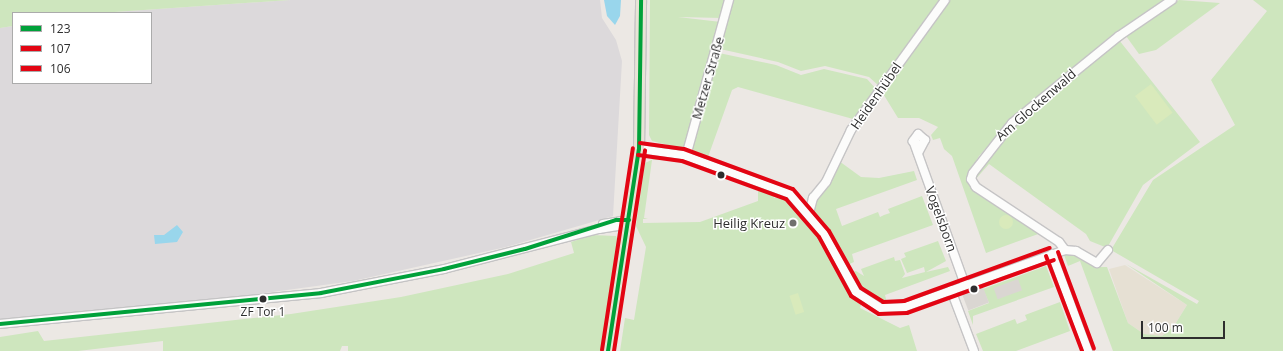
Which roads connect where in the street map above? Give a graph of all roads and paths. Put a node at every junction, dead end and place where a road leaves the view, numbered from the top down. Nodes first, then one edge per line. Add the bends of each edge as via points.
1 (641, 0) edge
2 (729, 0) edge
3 (945, 0) edge
4 (1172, 0) edge
5 (918, 147) dead end
6 (639, 149) junction
7 (686, 156) junction
8 (815, 195) junction
9 (793, 196) junction
10 (809, 213) junction
11 (629, 222) junction
12 (592, 231) junction
13 (627, 239) junction
14 (550, 242) junction
15 (1065, 250) junction
16 (1108, 250) dead end
17 (1052, 254) junction
18 (965, 285) junction
19 (952, 290) junction
20 (0, 324) edge
21 (608, 351) edge
22 (974, 351) edge
23 (1088, 351) edge

1 - 6 main road
2 - 7 street, Metzer Straße
3 - 8 street, Heidenhübel via 851,130 826,182
4 - 15 street, Am Glockenwald via 1119,36 1012,123 973,173 972,182 976,187 1059,242
5 - 18 street, Vogelsborn
6 - 7 street
6 - 11 main road
7 - 9 street via 782,189
8 - 9 street
8 - 10 street, Heidenhübel
9 - 10 street
10 - 19 street via 856,292 868,302 896,308
11 - 12 street
11 - 13 main road
11 - 14 street via 616,220
12 - 13 street via 615,232
12 - 14 street
13 - 21 main road
14 - 20 street via 422,274 309,295
15 - 16 street via 1076,252 1097,263
15 - 17 street
17 - 18 street
17 - 23 street
18 - 19 street
19 - 22 street

